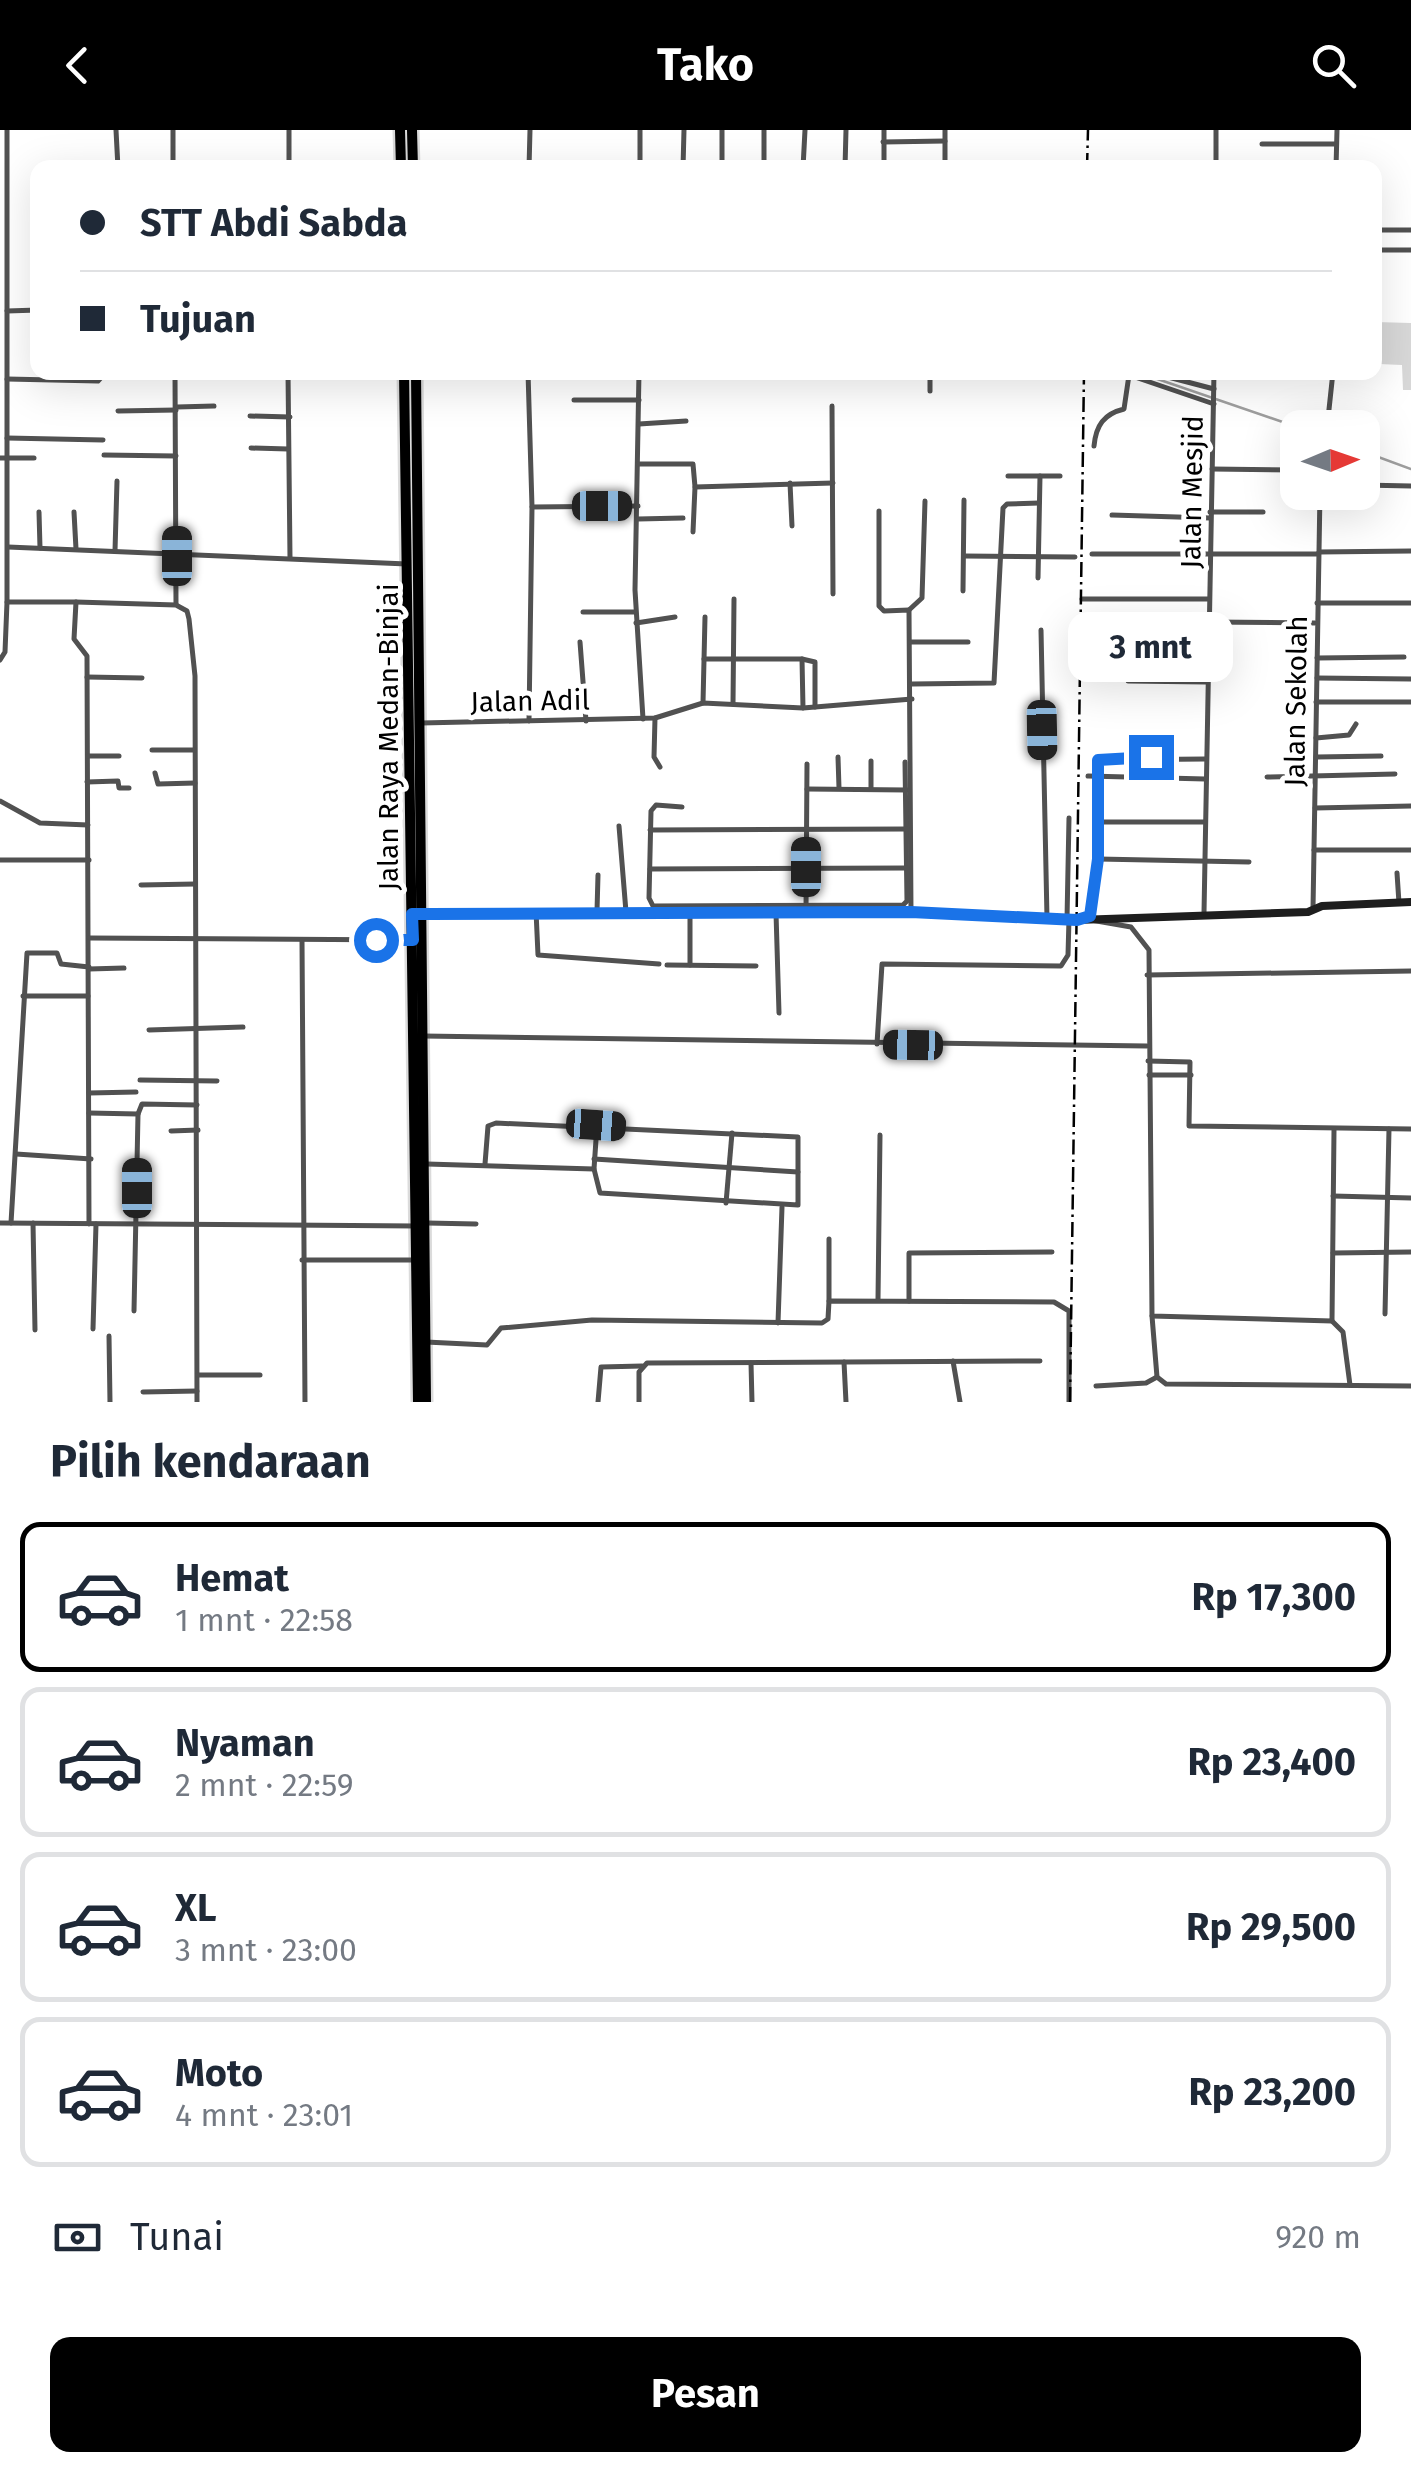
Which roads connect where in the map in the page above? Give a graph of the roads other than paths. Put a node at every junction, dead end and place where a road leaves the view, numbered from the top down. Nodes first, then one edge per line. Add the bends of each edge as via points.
1 (7, 130) edge
2 (116, 130) edge
3 (173, 130) edge
4 (289, 130) edge
5 (400, 130) edge
6 (412, 130) edge
7 (530, 130) edge
8 (640, 130) edge
9 (684, 130) edge
10 (722, 130) edge
11 (764, 130) edge
12 (804, 130) edge
13 (846, 130) edge
14 (884, 130) edge
15 (945, 130) edge
16 (1216, 130) edge
17 (1337, 130) edge
18 (945, 141) junction
19 (883, 142) junction
20 (1262, 144) dead end
21 (1336, 144) junction
22 (118, 160) edge
23 (173, 160) edge
24 (288, 160) edge
25 (401, 160) edge
26 (413, 160) edge
27 (529, 160) edge
28 (640, 160) edge
29 (683, 160) edge
30 (722, 160) edge
31 (764, 160) edge
32 (803, 160) edge
33 (845, 160) edge
34 (884, 160) edge
35 (945, 160) edge
36 (1216, 160) edge
37 (1336, 160) edge
38 (4, 178) edge
39 (1382, 230) edge
40 (1411, 230) edge
41 (1382, 250) edge
42 (1411, 250) edge
43 (30, 310) edge
44 (7, 311) junction
45 (7, 380) junction
46 (30, 380) edge
47 (30, 380) edge
48 (98, 380) edge
49 (176, 380) edge
50 (288, 380) edge
51 (405, 380) edge
52 (416, 380) edge
53 (528, 380) edge
54 (639, 380) edge
55 (930, 380) edge
56 (1128, 380) edge
57 (1149, 380) edge
58 (1171, 380) edge
59 (1214, 380) edge
60 (1332, 380) edge
61 (930, 390) dead end
62 (1214, 396) junction
63 (574, 400) dead end
64 (639, 400) junction
65 (214, 406) dead end
66 (832, 406) dead end
67 (176, 408) junction
68 (1329, 410) edge
69 (118, 411) dead end
70 (250, 416) dead end
71 (290, 417) junction
72 (686, 421) dead end
73 (638, 424) junction
74 (7, 438) junction
75 (103, 440) dead end
76 (1094, 446) dead end
77 (252, 448) dead end
78 (290, 449) junction
79 (104, 455) dead end
80 (176, 456) junction
81 (34, 458) dead end
82 (3, 459) edge
83 (638, 464) junction
84 (1212, 469) junction
85 (1280, 470) edge
86 (1008, 476) dead end
87 (1040, 476) junction
88 (1060, 476) dead end
89 (117, 480) dead end
90 (790, 483) junction
91 (832, 483) junction
92 (1380, 485) edge
93 (1411, 486) edge
94 (695, 488) junction
95 (414, 500) junction
96 (964, 500) dead end
97 (925, 501) dead end
98 (1039, 504) junction
99 (532, 506) junction
100 (638, 506) junction
101 (1319, 510) edge
102 (879, 511) dead end
103 (38, 512) dead end
104 (74, 512) dead end
105 (1263, 512) dead end
106 (1112, 515) dead end
107 (1210, 515) junction
108 (682, 518) dead end
109 (638, 519) junction
110 (792, 526) dead end
111 (693, 532) dead end
112 (7, 547) junction
113 (40, 548) junction
114 (76, 550) junction
115 (1411, 550) edge
116 (115, 551) junction
117 (1318, 552) junction
118 (1092, 554) dead end
119 (177, 556) junction
120 (964, 556) junction
121 (1004, 556) junction
122 (1038, 556) junction
123 (1210, 556) junction
124 (1075, 557) dead end
125 (290, 558) junction
126 (415, 564) junction
127 (1038, 578) dead end
128 (963, 591) dead end
129 (833, 594) dead end
130 (1082, 598) dead end
131 (734, 599) dead end
132 (1208, 599) junction
133 (7, 602) junction
134 (76, 602) junction
135 (1411, 602) edge
136 (176, 604) junction
137 (1317, 604) junction
138 (909, 610) junction
139 (584, 612) dead end
140 (635, 612) junction
141 (675, 617) dead end
142 (706, 617) dead end
143 (636, 622) junction
144 (1208, 622) junction
145 (1316, 623) junction
146 (1041, 630) dead end
147 (580, 642) dead end
148 (910, 642) junction
149 (968, 642) dead end
150 (1122, 645) dead end
151 (1404, 656) dead end
152 (704, 658) junction
153 (732, 658) junction
154 (1317, 658) junction
155 (0, 660) edge
156 (802, 660) junction
157 (1125, 661) junction
158 (1206, 662) junction
159 (87, 677) junction
160 (142, 678) dead end
161 (1317, 678) junction
162 (1411, 678) edge
163 (1206, 682) junction
164 (912, 684) junction
165 (912, 699) junction
166 (704, 702) junction
167 (1316, 702) junction
168 (1411, 702) edge
169 (733, 704) junction
170 (815, 707) junction
171 (803, 708) junction
172 (655, 718) junction
173 (642, 719) junction
174 (528, 721) junction
175 (586, 721) junction
176 (419, 723) junction
177 (1356, 724) dead end
178 (1316, 738) junction
179 (152, 750) dead end
180 (194, 750) junction
181 (88, 756) junction
182 (120, 756) dead end
183 (1381, 756) dead end
184 (1151, 757) junction
185 (1316, 757) junction
186 (838, 758) dead end
187 (1205, 759) junction
188 (871, 761) dead end
189 (905, 762) dead end
190 (807, 764) dead end
191 (660, 766) dead end
192 (155, 772) dead end
193 (1395, 774) dead end
194 (1088, 776) dead end
195 (1097, 776) junction
196 (1315, 776) junction
197 (1150, 777) junction
198 (1268, 777) dead end
199 (1205, 779) junction
200 (88, 782) junction
201 (195, 783) junction
202 (130, 788) dead end
203 (839, 788) junction
204 (807, 789) junction
205 (872, 789) junction
206 (907, 790) junction
207 (0, 801) edge
208 (1411, 806) edge
209 (682, 807) dead end
210 (1315, 808) junction
211 (1069, 818) dead end
212 (1099, 822) junction
213 (1204, 822) junction
214 (88, 825) junction
215 (619, 826) dead end
216 (806, 829) junction
217 (907, 829) junction
218 (650, 830) junction
219 (1314, 850) junction
220 (1411, 850) edge
221 (1098, 859) junction
222 (0, 860) edge
223 (89, 860) junction
224 (1204, 862) junction
225 (1249, 862) dead end
226 (806, 867) junction
227 (649, 868) junction
228 (907, 868) junction
229 (1397, 873) dead end
230 (598, 875) dead end
231 (140, 884) dead end
232 (195, 884) junction
233 (1411, 902) edge
234 (1398, 904) junction
235 (806, 909) junction
236 (1313, 910) junction
237 (536, 911) junction
238 (596, 911) junction
239 (626, 912) junction
240 (690, 912) junction
241 (911, 912) junction
242 (776, 913) junction
243 (1204, 913) junction
244 (417, 914) junction
245 (1090, 916) junction
246 (1047, 918) junction
247 (1068, 919) junction
248 (90, 938) junction
249 (195, 939) junction
250 (302, 940) junction
251 (418, 940) junction
252 (658, 964) dead end
253 (668, 964) dead end
254 (690, 965) junction
255 (756, 966) dead end
256 (89, 968) junction
257 (124, 968) dead end
258 (1411, 972) edge
259 (1148, 976) junction
260 (24, 996) junction
261 (88, 996) junction
262 (779, 1013) dead end
263 (194, 1026) junction
264 (243, 1027) dead end
265 (148, 1030) dead end
266 (424, 1036) junction
267 (877, 1044) junction
268 (1147, 1046) junction
269 (1148, 1061) junction
270 (1148, 1076) junction
271 (1191, 1076) junction
272 (140, 1080) dead end
273 (196, 1080) junction
274 (217, 1080) dead end
275 (136, 1092) dead end
276 (88, 1093) junction
277 (196, 1105) junction
278 (89, 1114) junction
279 (138, 1114) junction
280 (596, 1125) junction
281 (1388, 1129) junction
282 (1411, 1129) edge
283 (198, 1130) junction
284 (1334, 1130) junction
285 (171, 1131) dead end
286 (732, 1134) junction
287 (880, 1135) dead end
288 (16, 1154) junction
289 (90, 1159) junction
290 (594, 1159) junction
291 (419, 1164) junction
292 (485, 1164) junction
293 (729, 1167) junction
294 (594, 1169) junction
295 (798, 1172) junction
296 (1333, 1196) junction
297 (1385, 1197) junction
298 (1411, 1198) edge
299 (726, 1203) junction
300 (782, 1206) junction
301 (10, 1223) junction
302 (34, 1223) junction
303 (0, 1224) edge
304 (92, 1224) junction
305 (198, 1224) junction
306 (476, 1224) dead end
307 (137, 1225) junction
308 (302, 1225) junction
309 (421, 1225) junction
310 (829, 1239) dead end
311 (1052, 1252) dead end
312 (1384, 1252) junction
313 (1411, 1252) edge
314 (1333, 1253) junction
315 (302, 1260) junction
316 (415, 1260) junction
317 (878, 1300) junction
318 (829, 1301) junction
319 (909, 1301) junction
320 (134, 1311) dead end
321 (1385, 1314) dead end
322 (1152, 1316) junction
323 (1332, 1320) junction
324 (778, 1323) junction
325 (94, 1329) dead end
326 (35, 1330) dead end
327 (109, 1336) dead end
328 (426, 1342) junction
329 (952, 1360) junction
330 (1040, 1361) dead end
331 (751, 1362) junction
332 (844, 1362) junction
333 (642, 1366) junction
334 (1345, 1375) junction
335 (198, 1376) junction
336 (260, 1376) dead end
337 (1157, 1377) junction
338 (1337, 1385) junction
339 (1350, 1385) junction
340 (1096, 1386) dead end
341 (1411, 1386) edge
342 (197, 1391) junction
343 (142, 1392) dead end
344 (110, 1402) edge
345 (197, 1402) edge
346 (305, 1402) edge
347 (418, 1402) edge
348 (426, 1402) edge
349 (598, 1402) edge
350 (640, 1402) edge
351 (752, 1402) edge
352 (846, 1402) edge
353 (960, 1402) edge
354 (1068, 1402) edge

1 - 38 street
2 - 22 street
3 - 23 street
4 - 24 street
5 - 25 highway
6 - 26 highway
7 - 27 street
8 - 28 street
9 - 29 street
10 - 30 street
11 - 31 street
12 - 32 street
13 - 33 street
14 - 19 street
15 - 18 street
16 - 36 street
17 - 21 street
18 - 19 street
18 - 35 street
19 - 34 street
20 - 21 street
21 - 37 street
38 - 44 street
39 - 40 street
41 - 42 street
43 - 44 street
44 - 45 street
45 - 47 street
45 - 74 street
46 - 48 street
49 - 67 street
50 - 71 street
51 - 95 highway, Jalan Raya Medan-Binjai
52 - 95 highway, Jalan Raya Medan-Binjai
53 - 99 street
54 - 64 street
55 - 61 street
56 - 76 street via 1124,409 1098,425
57 - 62 street
58 - 62 street
59 - 62 street, Jalan Mesjid
60 - 68 street
62 - 84 street, Jalan Mesjid
63 - 64 street
64 - 73 street
65 - 67 street
66 - 91 street
67 - 69 street
67 - 80 street
70 - 71 street
71 - 78 street
72 - 73 street
73 - 83 street
74 - 75 street
74 - 82 street
77 - 78 street
78 - 125 street
79 - 80 street
80 - 119 street
81 - 82 street
82 - 112 street
83 - 94 street via 694,464
83 - 100 street
84 - 85 street
84 - 107 street, Jalan Mesjid
86 - 87 street
87 - 88 street
87 - 98 street
89 - 116 street
90 - 91 street
90 - 94 street
90 - 110 street
91 - 129 street
92 - 93 street
94 - 111 street
95 - 126 highway, Jalan Raya Medan-Binjai
96 - 120 street
97 - 138 street via 922,598
98 - 121 street via 1004,505
98 - 122 street
99 - 100 street
99 - 174 street
100 - 109 street
101 - 117 street, Jalan Sekolah
102 - 138 street via 879,606
103 - 113 street
104 - 114 street
105 - 107 street
106 - 107 street
107 - 123 street, Jalan Mesjid
108 - 109 street
109 - 140 street
112 - 113 street
112 - 133 street
113 - 114 street
114 - 116 street
115 - 117 street
116 - 119 street
117 - 123 street
117 - 137 street, Jalan Sekolah
118 - 123 street
119 - 125 street
119 - 136 street
120 - 121 street
120 - 128 street
121 - 122 street
121 - 164 street via 993,686
122 - 124 street
122 - 127 street
123 - 132 street, Jalan Mesjid
125 - 126 street
126 - 176 highway, Jalan Raya Medan-Binjai
126 - 244 highway, Jalan Raya Medan-Binjai
130 - 132 street
131 - 153 street
132 - 144 street, Jalan Mesjid
133 - 134 street
133 - 155 street
134 - 136 street
134 - 159 street via 74,639 87,656
135 - 137 street
136 - 180 street via 189,619
137 - 145 street, Jalan Sekolah
138 - 148 street
139 - 140 street
140 - 143 street
141 - 143 street
142 - 152 street
143 - 173 street
144 - 145 street
144 - 158 street, Jalan Mesjid
145 - 154 street, Jalan Sekolah
146 - 246 street
147 - 175 street
148 - 149 street
148 - 164 street
150 - 157 street
151 - 154 street
152 - 153 street
152 - 166 street
153 - 156 street
153 - 169 street
154 - 161 street, Jalan Sekolah
156 - 170 street via 815,662
156 - 171 street
157 - 158 street
157 - 163 street via 1128,681
158 - 163 street, Jalan Mesjid
159 - 160 street
159 - 181 street
161 - 162 street
161 - 167 street, Jalan Sekolah
163 - 187 street, Jalan Mesjid
164 - 165 street
165 - 170 street
165 - 241 street
166 - 169 street
166 - 172 street, Jalan Adil
167 - 168 street
167 - 178 street, Jalan Sekolah
169 - 171 street
170 - 171 street
172 - 173 street, Jalan Adil
172 - 191 street via 654,757
173 - 175 street, Jalan Adil
174 - 175 street, Jalan Adil
174 - 176 street, Jalan Adil
176 - 244 highway, Jalan Raya Medan-Binjai
177 - 178 street via 1349,735
178 - 185 street, Jalan Sekolah
179 - 180 street
180 - 201 street
181 - 182 street
181 - 200 street
183 - 185 street
184 - 187 street
184 - 195 street via 1101,757
184 - 197 street
185 - 196 street, Jalan Sekolah
186 - 203 street
187 - 199 street, Jalan Mesjid
188 - 205 street
189 - 206 street
190 - 204 street
192 - 201 street via 158,784
193 - 196 street
194 - 195 street
195 - 197 street
195 - 212 street
196 - 198 street
196 - 210 street, Jalan Sekolah
197 - 199 street
199 - 213 street, Jalan Mesjid
200 - 202 street via 118,781 119,788
200 - 214 street
201 - 232 street
203 - 204 street
203 - 205 street
204 - 216 street
205 - 206 street
206 - 217 street
207 - 214 street via 40,823
208 - 210 street
209 - 218 street via 652,807
210 - 219 street, Jalan Sekolah
211 - 247 street
212 - 213 street
212 - 221 street
213 - 224 street, Jalan Mesjid
214 - 223 street
215 - 239 street
216 - 217 street
216 - 218 street
216 - 226 street
217 - 228 street
218 - 227 street
219 - 220 street
219 - 236 street, Jalan Sekolah
221 - 224 street
221 - 245 street
222 - 223 street
223 - 248 street
224 - 225 street
224 - 243 street, Jalan Mesjid
226 - 227 street
226 - 228 street
226 - 235 street
227 - 235 street via 653,906
228 - 235 street via 905,904
229 - 234 street
230 - 238 street
231 - 232 street
232 - 249 street
233 - 234 street
234 - 236 street
235 - 241 street
235 - 242 street
236 - 243 street
237 - 238 street
237 - 244 street
237 - 252 street via 538,954
238 - 239 street
239 - 240 street
240 - 242 street
240 - 254 street
241 - 246 street
242 - 262 street
243 - 245 street
244 - 251 highway, Jalan Raya Medan-Binjai
245 - 247 street
245 - 259 street via 1142,936
246 - 247 street
247 - 267 street via 1068,954 1061,966 882,964
248 - 249 street
248 - 256 street
249 - 250 street
249 - 263 street
250 - 251 street
250 - 308 street
251 - 266 highway, Jalan Raya Medan-Binjai
251 - 291 highway, Jalan Raya Medan-Binjai
253 - 254 street
254 - 255 street
256 - 257 street
256 - 260 street via 61,964 57,953 28,951
256 - 261 street
258 - 259 street
259 - 268 street
260 - 261 street
260 - 288 street
261 - 276 street
263 - 264 street
263 - 265 street
263 - 273 street
266 - 267 street
266 - 291 highway, Jalan Raya Medan-Binjai
267 - 268 street
268 - 269 street
269 - 270 street
269 - 271 street via 1188,1061
270 - 271 street
270 - 322 street
271 - 284 street via 1189,1126
272 - 273 street
273 - 274 street
273 - 277 street
275 - 276 street
276 - 278 street
277 - 279 street via 142,1104
277 - 283 street
278 - 279 street
278 - 289 street
279 - 307 street
280 - 286 street
280 - 290 street
280 - 292 street via 490,1124
281 - 282 street
281 - 284 street
281 - 297 street
283 - 285 street
283 - 305 street
284 - 296 street
286 - 293 street
286 - 295 street via 798,1137
287 - 317 street
288 - 289 street
288 - 301 street
289 - 304 street
290 - 293 street
290 - 294 street
291 - 292 street
291 - 309 highway, Jalan Raya Medan-Binjai
292 - 294 street
293 - 295 street
293 - 299 street
294 - 299 street via 600,1194
295 - 300 street via 798,1205
296 - 297 street
296 - 314 street
297 - 298 street
297 - 312 street
299 - 300 street
300 - 324 street
301 - 302 street
301 - 303 street
302 - 304 street
302 - 326 street
304 - 307 street
304 - 325 street
305 - 307 street
305 - 308 street
305 - 335 street
306 - 309 street
307 - 320 street
308 - 309 street
308 - 315 street
309 - 316 highway, Jalan Raya Medan-Binjai
309 - 328 highway, Jalan Raya Medan-Binjai
310 - 318 street
311 - 319 street via 909,1253
312 - 313 street
312 - 314 street
312 - 321 street
314 - 323 street
315 - 316 street
315 - 346 street
316 - 347 highway, Jalan Raya Medan-Binjai
317 - 318 street
317 - 319 street
318 - 324 street via 822,1324
319 - 354 street via 1066,1305
322 - 323 street
322 - 337 street
323 - 334 street via 1343,1332
324 - 328 street via 592,1320 501,1328 487,1345
327 - 344 street
328 - 348 highway, Jalan Raya Medan-Binjai
329 - 330 street
329 - 332 street
329 - 353 street
331 - 332 street
331 - 333 street
331 - 351 street
332 - 352 street
333 - 349 street via 602,1367
333 - 350 street
334 - 338 street
334 - 339 street
335 - 336 street
335 - 342 street
337 - 338 street via 1166,1384
337 - 340 street
338 - 339 street
339 - 341 street
342 - 343 street
342 - 345 street

